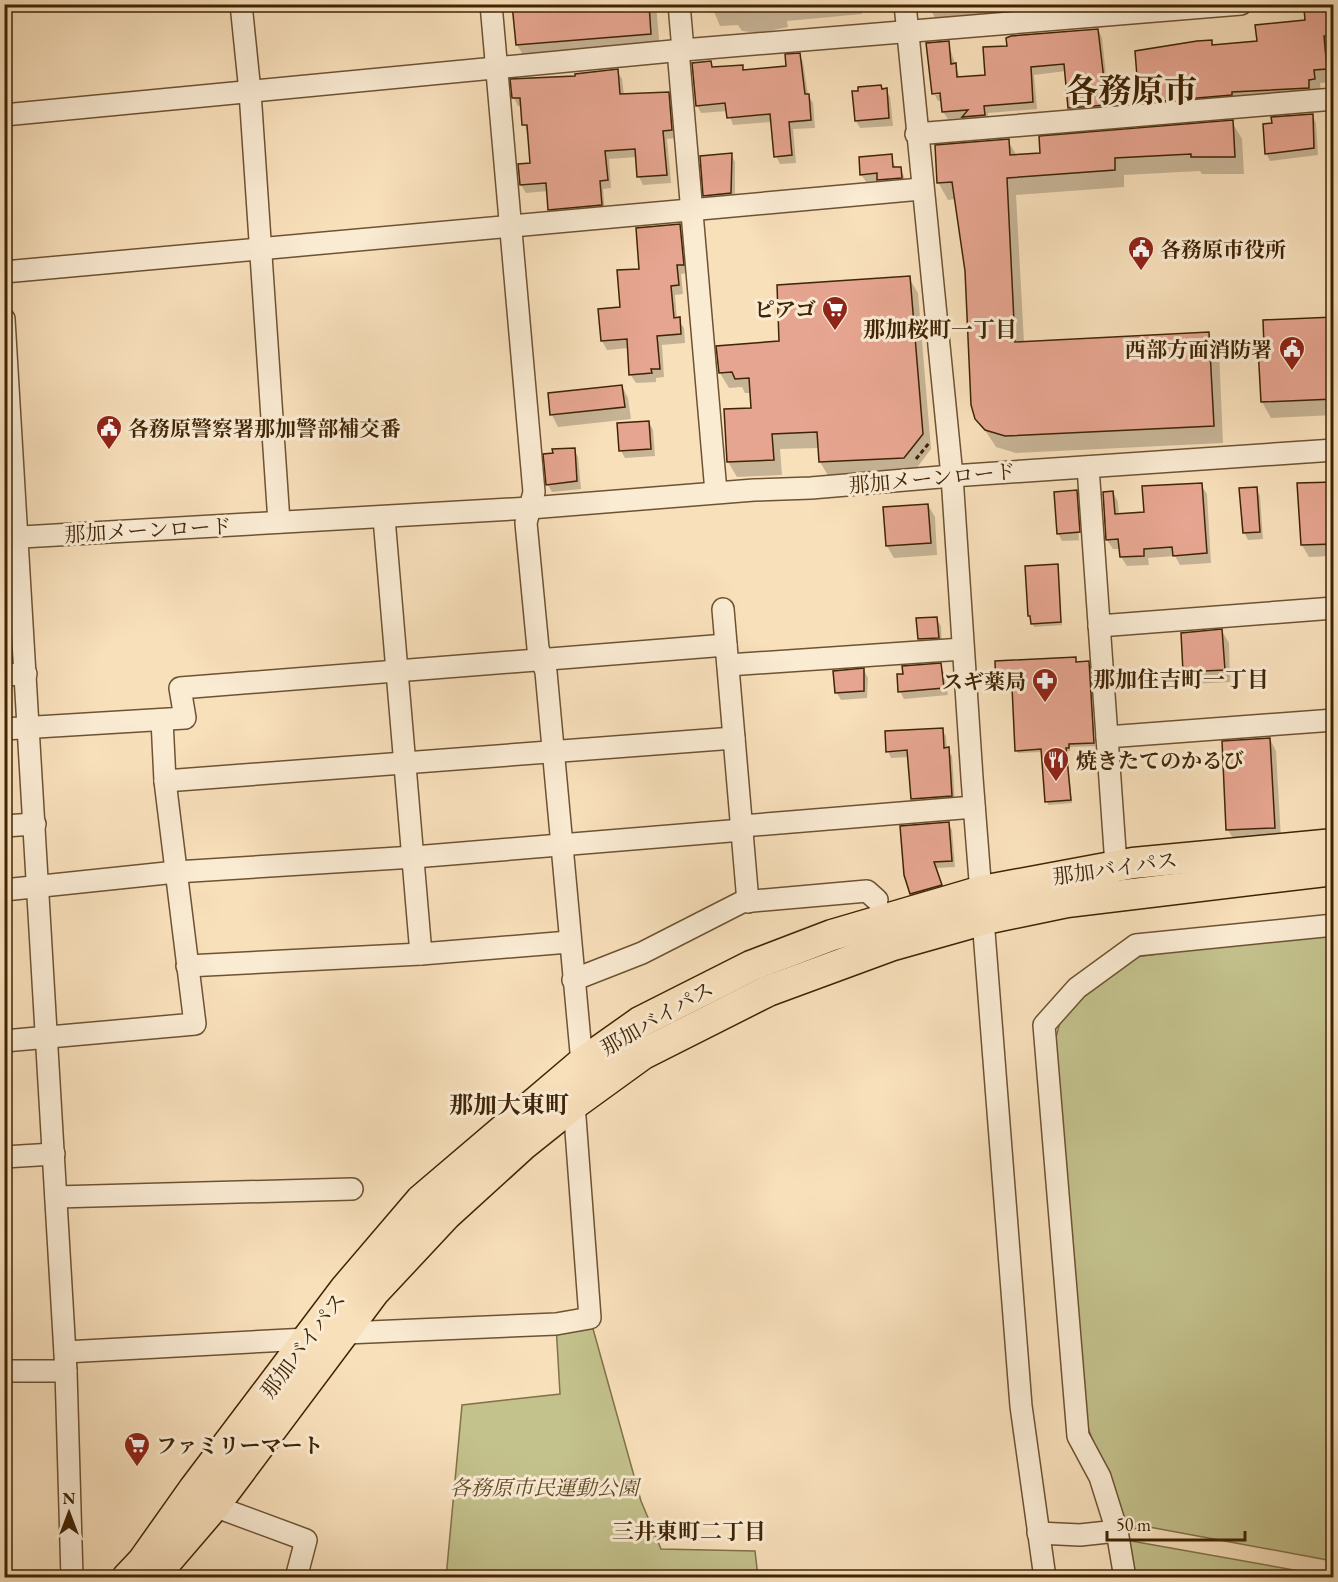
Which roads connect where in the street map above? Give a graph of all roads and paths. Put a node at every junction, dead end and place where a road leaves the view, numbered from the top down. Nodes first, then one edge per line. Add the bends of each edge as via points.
1 (241, 4) edge
2 (491, 4) edge
3 (679, 4) edge
4 (904, 4) edge
5 (1240, 4) edge
6 (907, 31) junction
7 (681, 50) junction
8 (496, 68) junction
9 (250, 92) junction
10 (1334, 99) edge
11 (4, 115) edge
12 (916, 134) junction
13 (921, 189) junction
14 (694, 210) junction
15 (509, 226) junction
16 (260, 250) junction
17 (4, 272) edge
18 (4, 319) edge
19 (1334, 450) edge
20 (1088, 467) junction
21 (952, 476) junction
22 (716, 492) junction
23 (530, 508) junction
24 (384, 518) junction
25 (279, 522) junction
26 (11, 538) edge
27 (1334, 608) edge
28 (723, 609) dead end
29 (13, 612) edge
30 (1099, 626) junction
31 (963, 649) junction
32 (727, 655) junction
33 (542, 661) junction
34 (398, 672) junction
35 (26, 674) junction
36 (4, 675) edge
37 (162, 720) junction
38 (1334, 720) edge
39 (29, 727) junction
40 (4, 729) edge
41 (1107, 737) junction
42 (734, 738) junction
43 (552, 752) junction
44 (406, 764) junction
45 (165, 781) junction
46 (974, 807) junction
47 (34, 824) junction
48 (4, 826) edge
49 (742, 828) junction
50 (1334, 844) edge
51 (561, 845) junction
52 (414, 857) junction
53 (1116, 865) junction
54 (1334, 870) edge
55 (176, 872) junction
56 (38, 888) junction
57 (4, 890) edge
58 (877, 900) dead end
59 (748, 902) junction
60 (983, 905) junction
61 (1334, 925) edge
62 (570, 942) junction
63 (421, 954) junction
64 (188, 966) junction
65 (573, 980) junction
66 (47, 1037) junction
67 (4, 1041) edge
68 (582, 1062) junction
69 (574, 1104) junction
70 (54, 1154) junction
71 (4, 1157) edge
72 (352, 1189) dead end
73 (56, 1197) junction
74 (346, 1333) junction
75 (307, 1339) junction
76 (66, 1361) junction
77 (4, 1371) edge
78 (214, 1506) junction
79 (1117, 1531) junction
80 (1038, 1533) junction
81 (72, 1578) edge
82 (127, 1578) edge
83 (153, 1578) edge
84 (296, 1578) edge
85 (1046, 1578) edge
86 (1125, 1578) edge

1 - 9 street
2 - 8 street
3 - 7 street
4 - 6 street
5 - 6 street
6 - 7 street
6 - 12 street
7 - 8 street
7 - 14 street
8 - 9 street
8 - 15 street
9 - 11 street
9 - 16 street
10 - 12 street
12 - 13 street
13 - 14 street
13 - 21 street
14 - 15 street
14 - 22 street
15 - 16 street
15 - 23 street via 534,492
16 - 17 street
16 - 25 street
18 - 26 street
19 - 20 street, 那加メーンロード
20 - 21 street, 那加メーンロード
20 - 30 street
21 - 22 street, 那加メーンロード
21 - 31 street
22 - 23 street, 那加メーンロード
23 - 24 street, 那加メーンロード
23 - 33 street via 526,523
24 - 25 street, 那加メーンロード
24 - 34 street
25 - 26 street, 那加メーンロード
26 - 29 street
27 - 30 street
28 - 32 street
29 - 35 street
30 - 41 street
31 - 32 street
31 - 46 street
32 - 33 street
32 - 42 street
33 - 34 street
33 - 43 street
34 - 37 street via 180,688 185,718
34 - 44 street
35 - 36 street
35 - 39 street
37 - 39 street
37 - 45 street
38 - 41 street
39 - 40 street
39 - 47 street
41 - 53 street
42 - 43 street
42 - 49 street
43 - 44 street
43 - 51 street
44 - 45 street
44 - 52 street
45 - 55 street
46 - 49 street
46 - 60 street
47 - 48 street
47 - 56 street
49 - 51 street
49 - 59 street
50 - 53 highway, 那加バイパス
51 - 52 street
51 - 62 street
52 - 55 street
52 - 63 street
53 - 60 highway, 那加バイパス
54 - 60 highway, 那加バイパス via 1067,902
55 - 56 street
55 - 64 street
56 - 57 street
56 - 66 street
58 - 59 street via 867,891
59 - 65 street via 642,953
60 - 68 highway, 那加バイパス via 832,934 751,966 640,1022
60 - 69 highway, 那加バイパス via 893,945 768,991 643,1054
60 - 80 street via 1022,1406
61 - 79 street via 1136,945 1077,988 1044,1025 1078,1436 1100,1477
62 - 63 street
62 - 65 street
63 - 64 street
64 - 66 street via 195,1024
65 - 68 street
66 - 67 street
66 - 70 street
68 - 69 street
68 - 75 highway, 那加バイパス via 421,1200
69 - 74 highway, 那加バイパス via 446,1215 374,1292
69 - 74 street via 590,1318 556,1324
70 - 71 street
70 - 73 street
72 - 73 street
73 - 76 street
74 - 78 highway, 那加バイパス
75 - 76 street
75 - 82 highway, 那加バイパス
76 - 77 street
76 - 81 street
78 - 83 highway, 那加バイパス
78 - 84 street via 306,1540
79 - 80 street via 1080,1535
79 - 86 street
80 - 85 street

